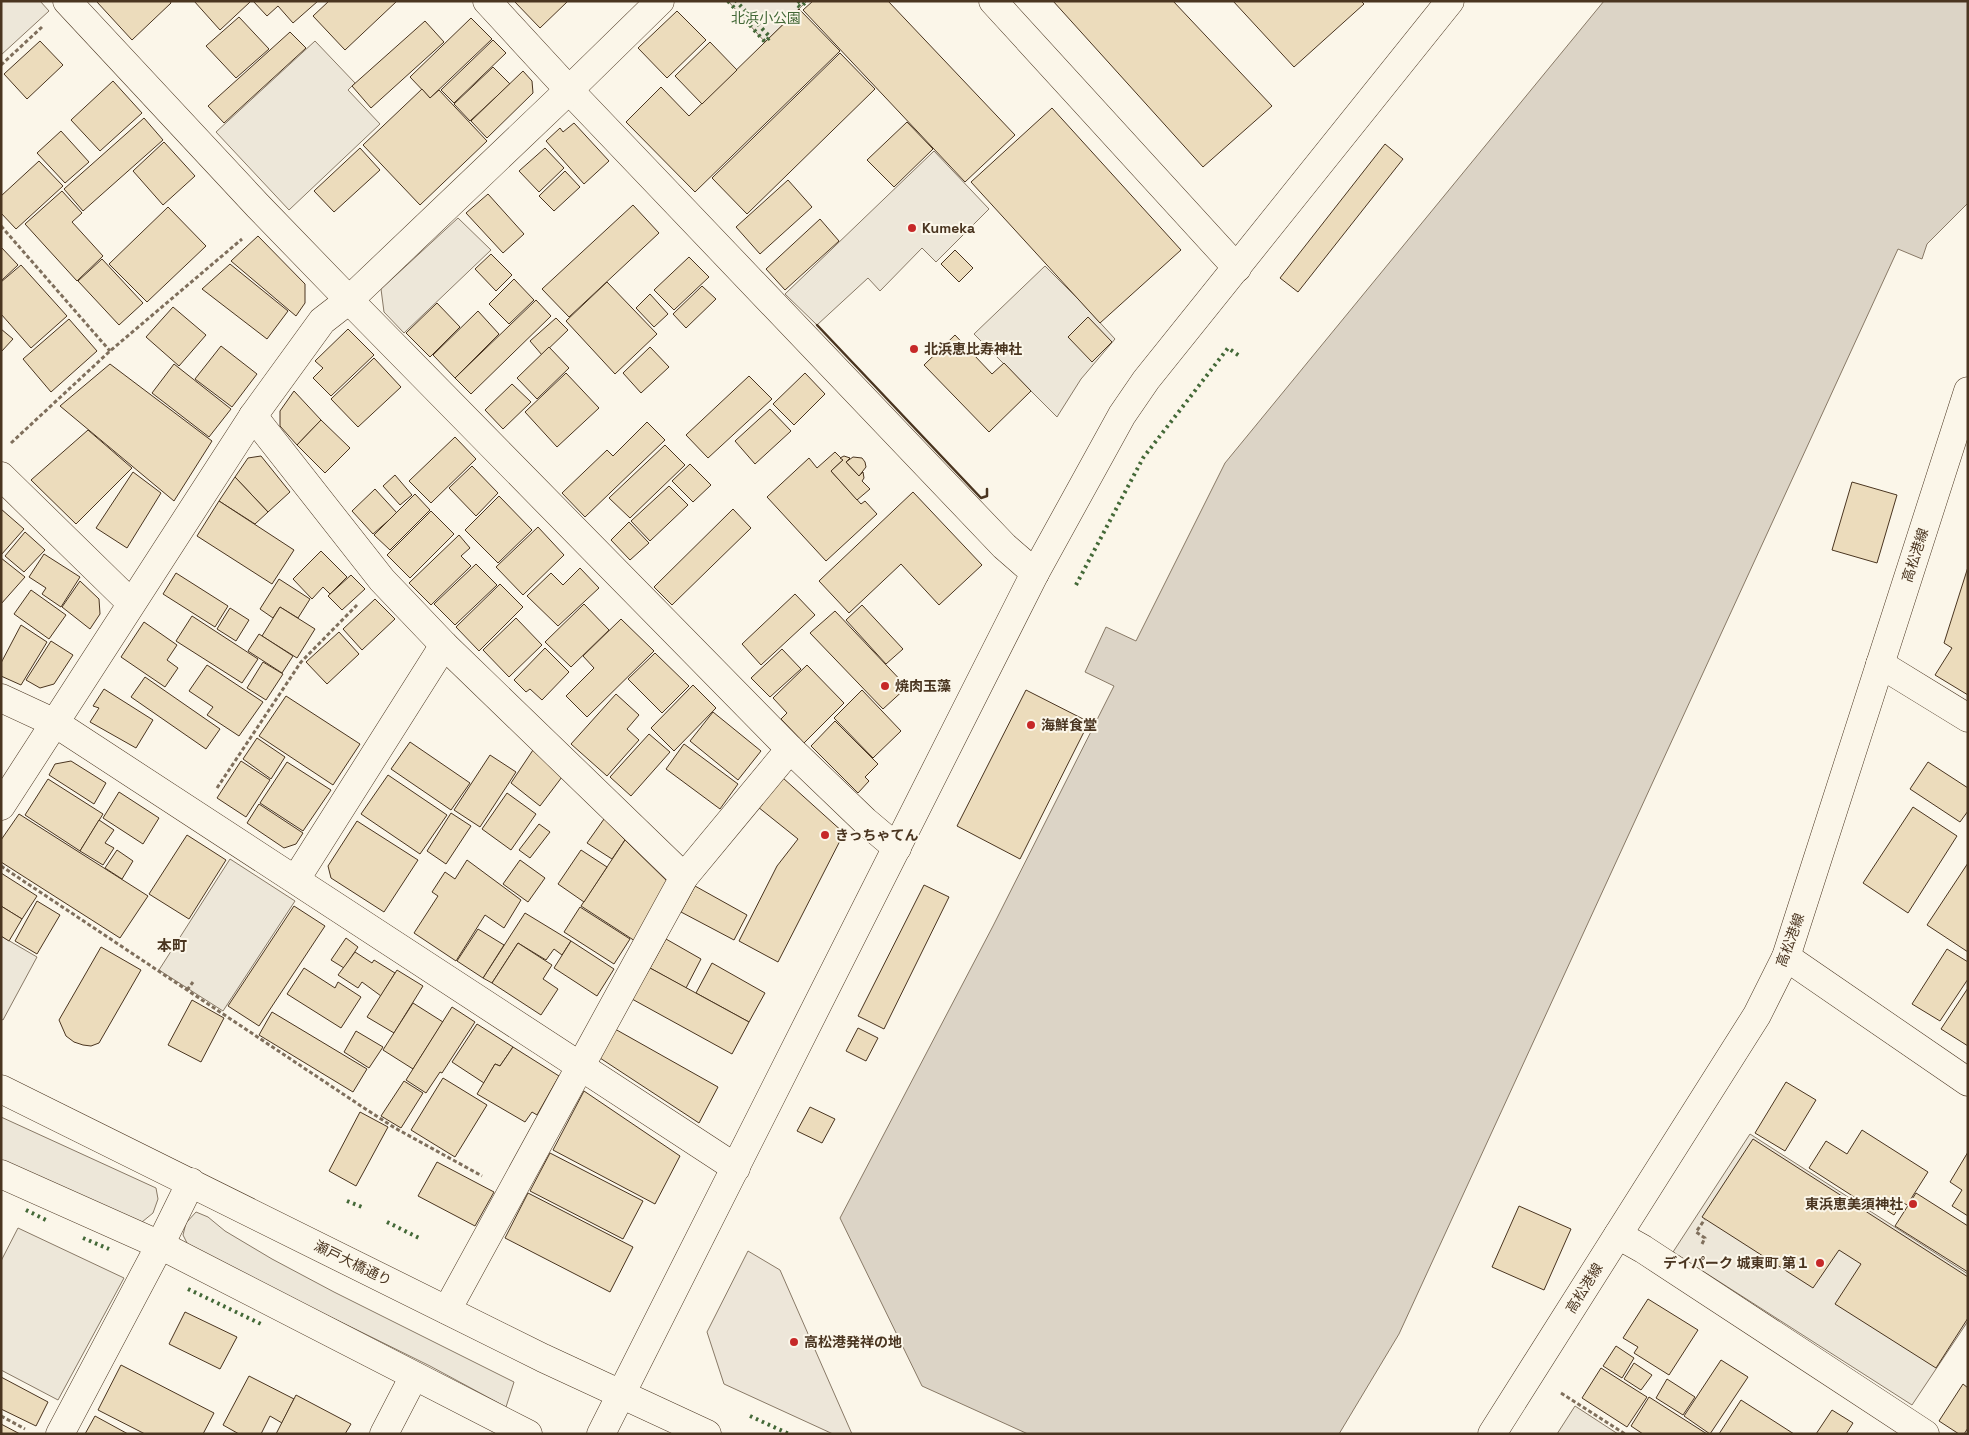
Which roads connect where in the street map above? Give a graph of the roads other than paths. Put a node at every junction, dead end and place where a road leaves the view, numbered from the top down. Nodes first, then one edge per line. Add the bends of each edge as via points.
1 (487, 1) edge
2 (660, 1) edge
3 (993, 1) edge
4 (67, 2) edge
5 (1436, 6) edge
6 (570, 90) junction
7 (1237, 268) junction
8 (349, 300) junction
9 (1967, 398) edge
10 (253, 416) junction
11 (1, 476) edge
12 (1035, 573) junction
13 (131, 603) junction
14 (444, 646) junction
15 (1880, 664) junction
16 (1, 698) edge
17 (1968, 718) edge
18 (55, 723) junction
19 (790, 749) junction
20 (1, 806) edge
21 (897, 848) junction
22 (684, 877) junction
23 (296, 879) junction
24 (1786, 957) junction
25 (579, 1067) junction
26 (1968, 1082) edge
27 (1, 1089) edge
28 (736, 1168) junction
29 (1, 1174) edge
30 (191, 1182) junction
31 (1618, 1235) junction
32 (160, 1245) junction
33 (447, 1310) junction
34 (414, 1376) junction
35 (621, 1393) junction
36 (60, 1434) edge
37 (384, 1434) edge
38 (528, 1434) edge
39 (601, 1434) edge
40 (707, 1434) edge
41 (1492, 1434) edge
42 (1925, 1434) edge

1 - 6 street
2 - 6 street
3 - 7 street
4 - 8 street
5 - 7 street
6 - 8 street
6 - 12 street via 1004,546
7 - 12 street via 1146,380 1122,415
8 - 10 street via 322,322
8 - 19 street
9 - 15 street, 高松港線
10 - 13 street
10 - 14 street via 382,580
11 - 13 street
12 - 21 street
13 - 18 street
14 - 22 street
14 - 23 street
15 - 17 street
15 - 24 street, 高松港線
16 - 18 street
18 - 20 street
18 - 23 street
19 - 21 street
19 - 22 street
21 - 28 street
22 - 25 street
23 - 25 street
24 - 26 street
24 - 31 street, 高松港線 via 1757,1015
25 - 28 street
25 - 33 street
27 - 30 street, 瀬戸大橋通り
28 - 35 street
29 - 32 street
30 - 32 street
30 - 33 street, 瀬戸大橋通り
31 - 41 street, 高松港線
31 - 42 street
32 - 34 street
32 - 36 street
33 - 35 street, 瀬戸大橋通り
34 - 37 street
34 - 38 street
35 - 39 street
35 - 40 street, 瀬戸大橋通り

